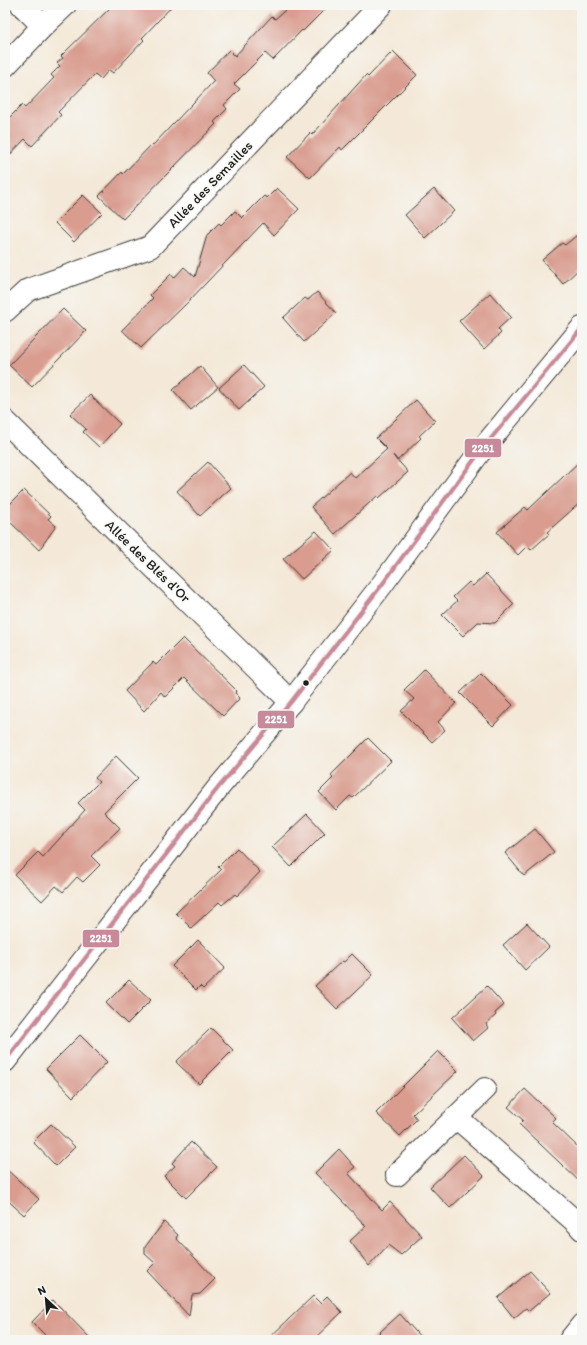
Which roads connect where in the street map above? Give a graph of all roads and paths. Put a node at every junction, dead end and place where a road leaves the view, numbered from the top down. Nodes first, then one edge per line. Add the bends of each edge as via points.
1 (22, 5) edge
2 (65, 5) edge
3 (381, 5) edge
4 (43, 26) junction
5 (5, 66) edge
6 (5, 311) edge
7 (582, 328) edge
8 (5, 421) edge
9 (291, 702) junction
10 (5, 1061) edge
11 (485, 1089) dead end
12 (456, 1117) junction
13 (397, 1175) dead end
14 (582, 1229) edge
15 (582, 1325) edge
16 (570, 1340) edge

1 - 4 street
2 - 4 street
3 - 6 street, Allée des Semailles via 150,247 28,290
4 - 5 street
7 - 9 street via 479,453
8 - 9 street, Allée des Blés d'Or
9 - 10 street via 218,788
11 - 12 street
12 - 13 street
12 - 14 street
15 - 16 street

